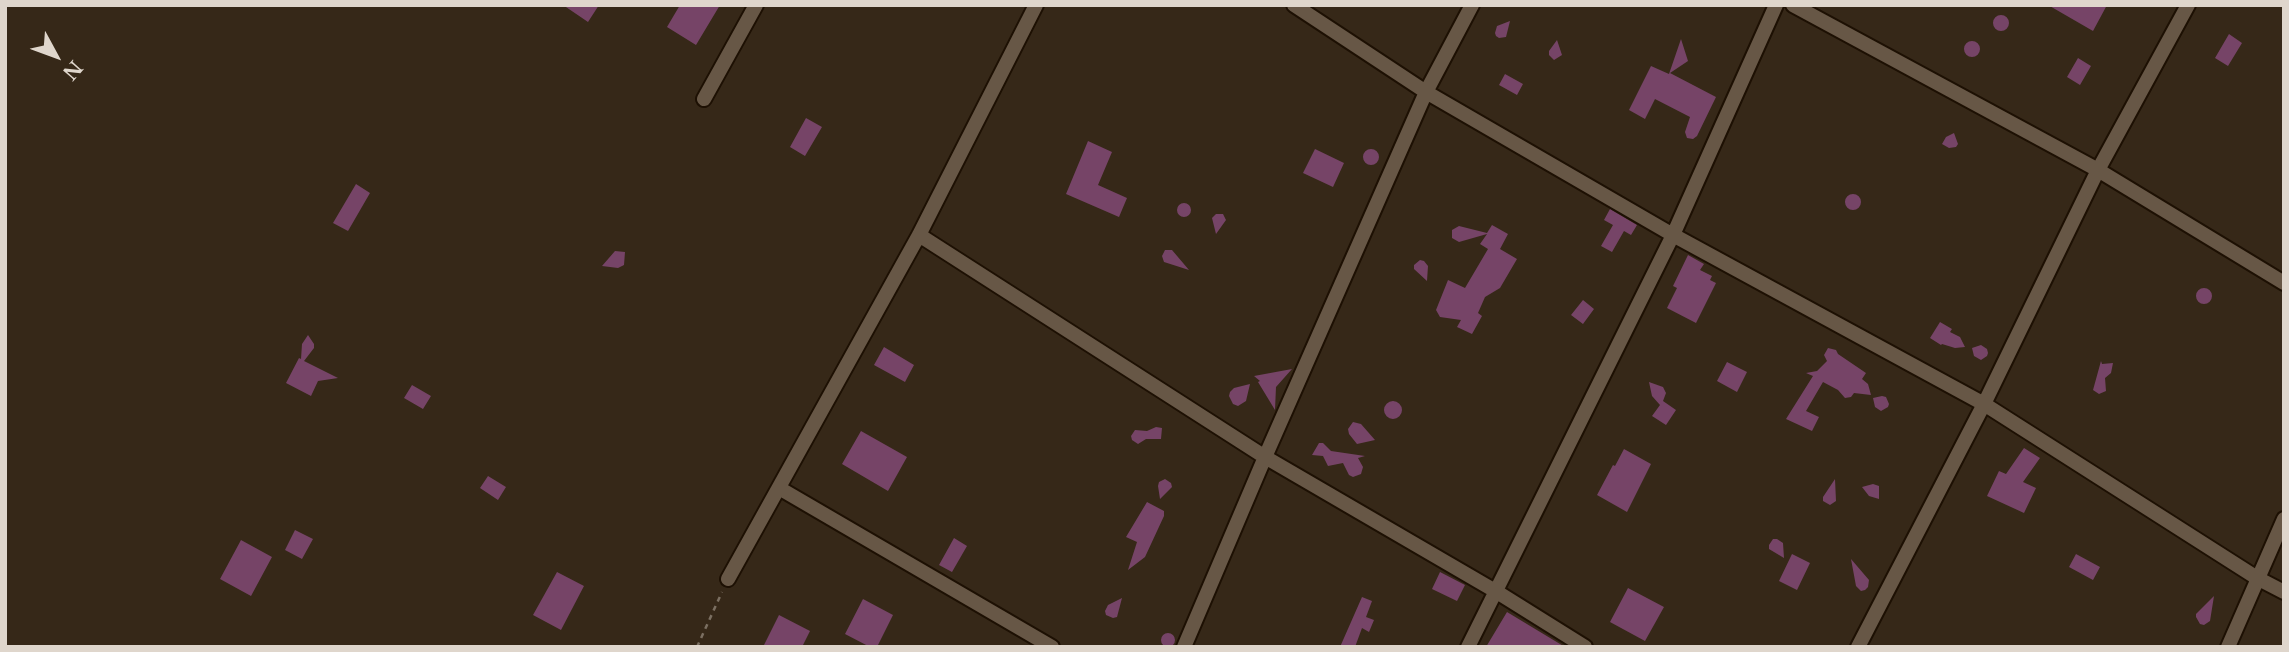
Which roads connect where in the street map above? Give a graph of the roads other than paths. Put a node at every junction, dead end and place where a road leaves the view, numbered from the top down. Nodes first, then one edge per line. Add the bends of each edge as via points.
1 (756, 5) edge
2 (1036, 5) edge
3 (1294, 5) edge
4 (1472, 5) edge
5 (1776, 5) edge
6 (1793, 5) edge
7 (2188, 5) edge
8 (1426, 92) junction
9 (704, 99) dead end
10 (2098, 170) junction
11 (919, 235) junction
12 (1673, 235) junction
13 (2284, 283) edge
14 (1984, 404) junction
15 (1265, 457) junction
16 (779, 488) junction
17 (2284, 519) edge
18 (2257, 578) junction
19 (728, 579) road end
20 (1497, 592) junction
21 (2284, 592) edge
22 (1052, 647) edge
23 (1184, 647) edge
24 (1468, 647) edge
25 (1586, 647) edge
26 (1858, 647) edge
27 (2228, 647) edge

1 - 9 street
2 - 11 street
3 - 8 street
4 - 8 street
5 - 12 street
6 - 10 street
7 - 10 street
8 - 12 street
8 - 15 street
10 - 13 street
10 - 14 street
11 - 15 street
11 - 16 street
12 - 14 street
12 - 20 street
14 - 18 street
14 - 26 street
15 - 20 street
15 - 23 street
16 - 19 street
16 - 22 street
17 - 18 street
18 - 21 street
18 - 27 street
20 - 24 street
20 - 25 street

